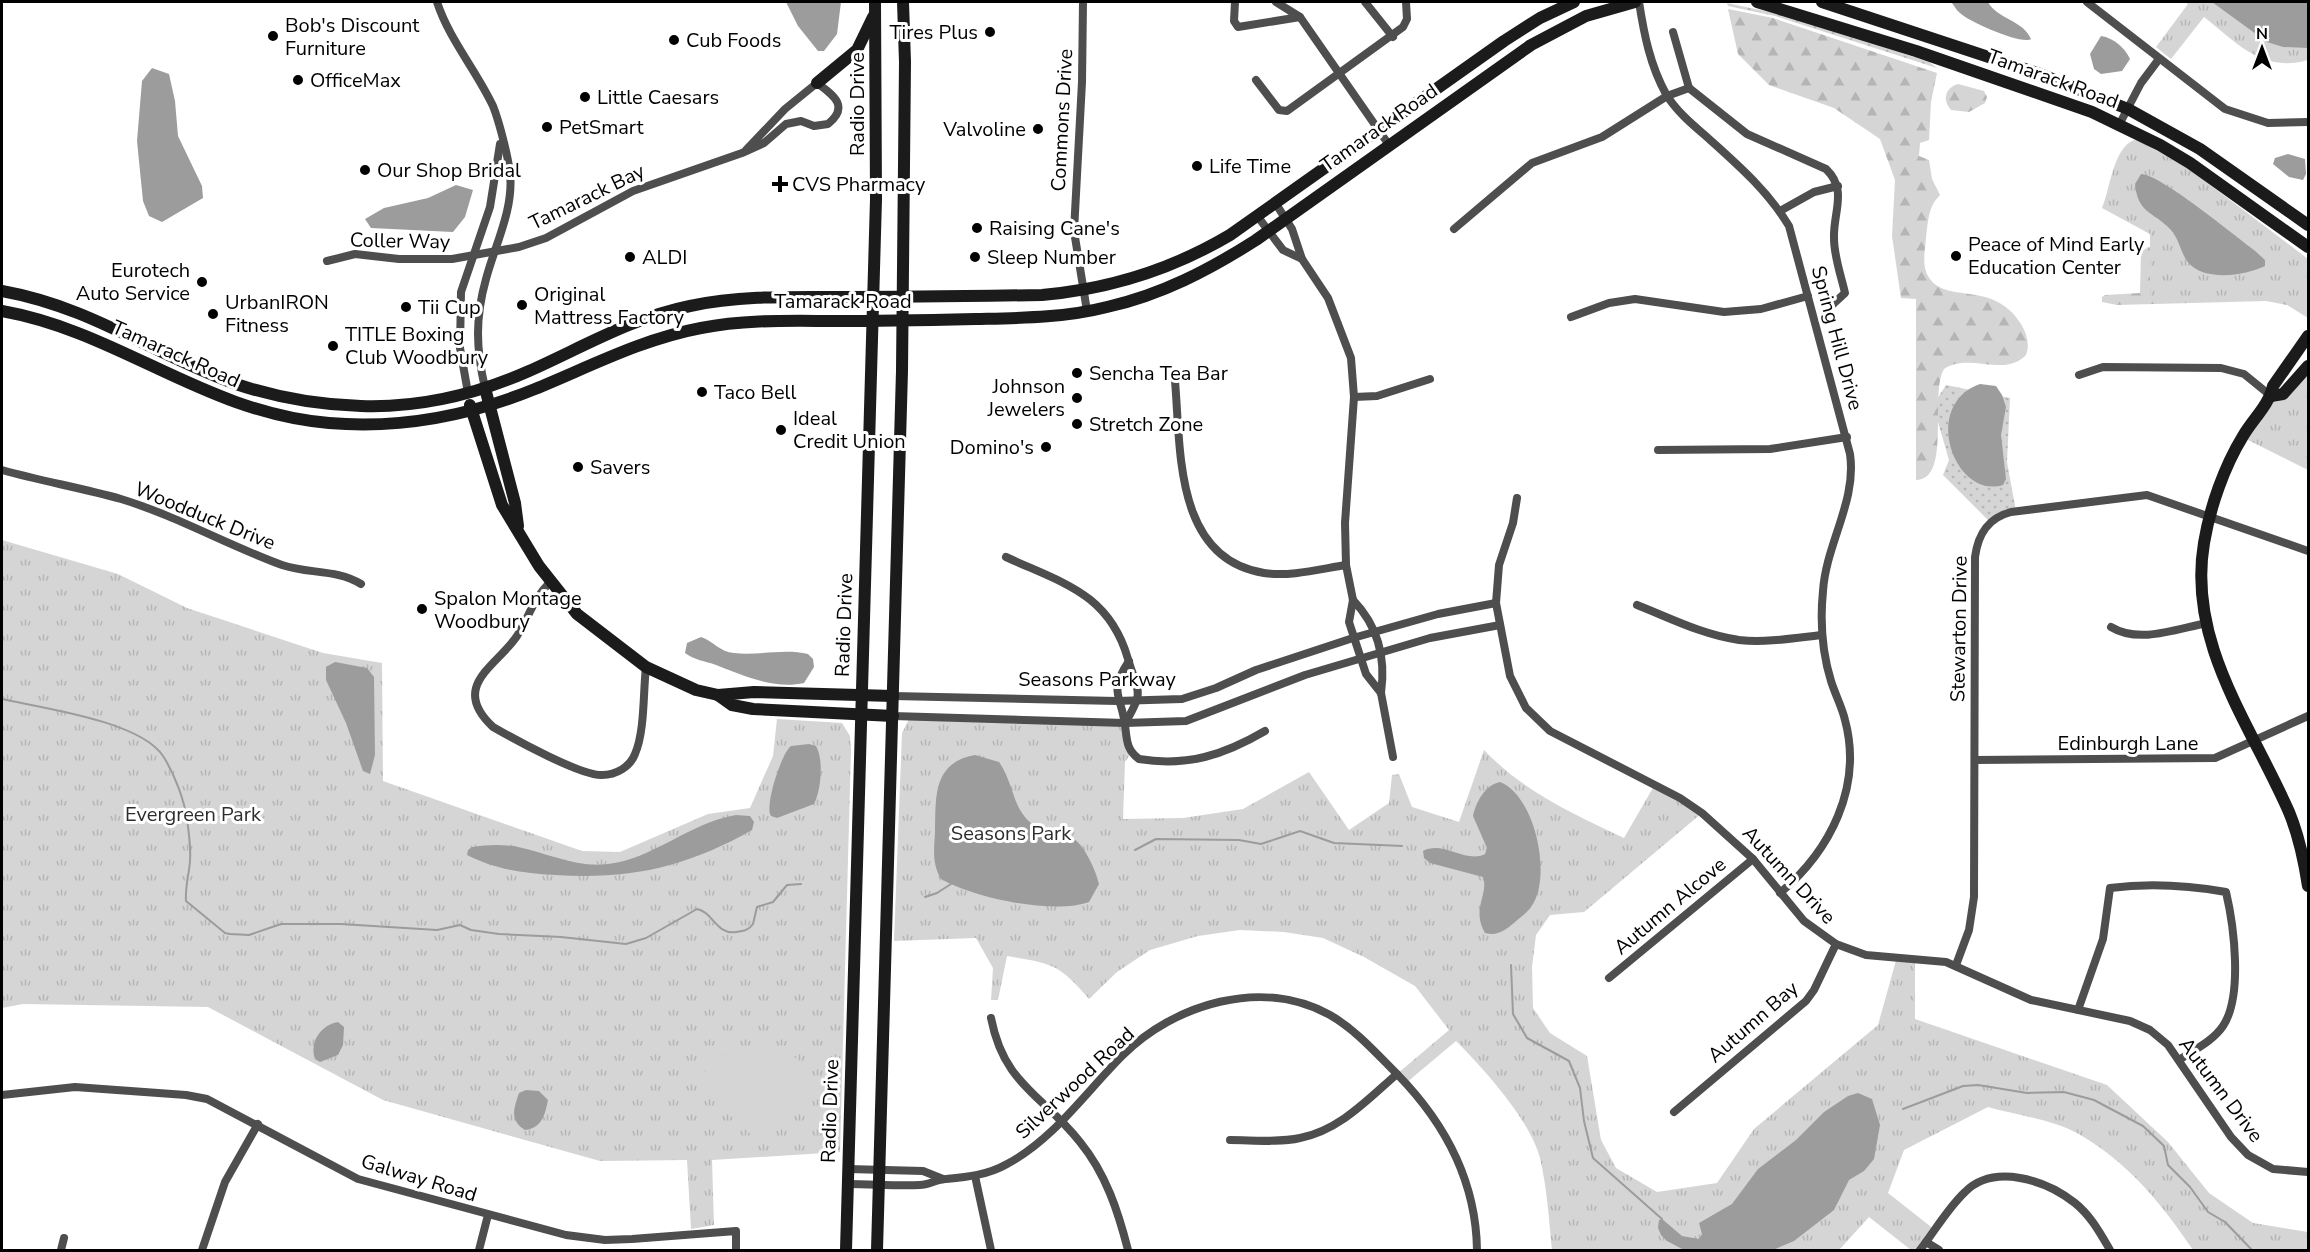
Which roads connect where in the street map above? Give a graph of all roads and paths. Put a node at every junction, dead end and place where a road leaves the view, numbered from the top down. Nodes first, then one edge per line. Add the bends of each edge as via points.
1 (437, 2) edge
2 (903, 2) edge
3 (1083, 2) edge
4 (1234, 2) edge
5 (1276, 2) edge
6 (1365, 2) edge
7 (1406, 2) edge
8 (1574, 2) edge
9 (1637, 2) edge
10 (1757, 2) edge
11 (1829, 2) edge
12 (2087, 2) edge
13 (875, 7) edge
14 (1300, 17) junction
15 (1824, 21) junction
16 (1673, 33) dead end
17 (1393, 36) junction
18 (2159, 59) junction
19 (1339, 75) junction
20 (1256, 80) dead end
21 (817, 83) junction
22 (1689, 88) junction
23 (1667, 96) junction
24 (2128, 108) junction
25 (2308, 122) edge
26 (2120, 125) junction
27 (1379, 130) junction
28 (501, 138) junction
29 (1389, 145) junction
30 (746, 150) junction
31 (1838, 186) junction
32 (1276, 204) junction
33 (1780, 211) junction
34 (1258, 217) junction
35 (1286, 218) junction
36 (2308, 225) edge
37 (1454, 229) dead end
38 (1268, 232) junction
39 (2308, 247) edge
40 (495, 252) junction
41 (474, 256) junction
42 (1302, 259) junction
43 (327, 261) dead end
44 (2, 291) edge
45 (1083, 291) junction
46 (1808, 296) junction
47 (873, 297) junction
48 (904, 297) junction
49 (1832, 305) dead end
50 (2, 311) edge
51 (1087, 311) junction
52 (1571, 317) dead end
53 (903, 320) junction
54 (873, 321) junction
55 (2308, 336) edge
56 (2308, 366) edge
57 (2079, 375) dead end
58 (1430, 379) dead end
59 (1175, 381) dead end
60 (485, 388) junction
61 (468, 393) junction
62 (2271, 396) junction
63 (1354, 397) junction
64 (488, 407) junction
65 (471, 411) junction
66 (1847, 437) junction
67 (1658, 450) dead end
68 (2, 470) edge
69 (1517, 498) dead end
70 (2211, 516) junction
71 (519, 530) junction
72 (2308, 551) edge
73 (1006, 557) dead end
74 (1346, 566) junction
75 (550, 581) junction
76 (361, 584) dead end
77 (1353, 600) junction
78 (1497, 603) junction
79 (1637, 605) dead end
80 (2207, 623) junction
81 (1500, 625) junction
82 (2111, 627) dead end
83 (1375, 632) junction
84 (1822, 635) junction
85 (1353, 638) junction
86 (1382, 653) junction
87 (1360, 659) junction
88 (1129, 661) junction
89 (646, 667) junction
90 (1381, 693) junction
91 (718, 695) junction
92 (893, 696) junction
93 (862, 697) junction
94 (1117, 701) junction
95 (1138, 701) junction
96 (861, 714) junction
97 (892, 716) junction
98 (2308, 716) edge
99 (1125, 723) junction
100 (1265, 731) dead end
101 (2254, 742) junction
102 (1393, 757) dead end
103 (1975, 760) junction
104 (1753, 859) junction
105 (2308, 878) edge
106 (1780, 893) junction
107 (1836, 944) junction
108 (1956, 965) junction
109 (1609, 978) dead end
110 (2078, 1010) junction
111 (991, 1018) dead end
112 (2179, 1060) junction
113 (1397, 1074) junction
114 (2, 1095) edge
115 (1674, 1112) dead end
116 (1060, 1121) junction
117 (258, 1124) junction
118 (1230, 1140) dead end
119 (848, 1169) junction
120 (879, 1170) junction
121 (2308, 1172) edge
122 (975, 1176) junction
123 (943, 1179) junction
124 (848, 1184) junction
125 (879, 1185) junction
126 (488, 1215) junction
127 (64, 1238) dead end
128 (1926, 1242) junction
129 (61, 1251) edge
130 (202, 1251) edge
131 (478, 1251) edge
132 (736, 1251) edge
133 (846, 1251) edge
134 (877, 1251) edge
135 (991, 1251) edge
136 (1128, 1251) edge
137 (1477, 1251) edge
138 (1920, 1251) edge
139 (1939, 1251) edge
140 (2110, 1251) edge

1 - 28 street via 493,108
2 - 48 street
3 - 45 street, Commons Drive via 1074,220
4 - 14 street via 1234,21 1238,27
5 - 14 street
6 - 17 street
7 - 17 street via 1407,19
8 - 27 street, Tamarack Road via 1514,35
9 - 23 street, Spring Hill Drive via 1649,54
9 - 29 street, Tamarack Road via 1586,16 1549,34
10 - 15 street, Tamarack Road
11 - 15 street
11 - 24 street, Tamarack Road
12 - 18 street
13 - 21 street via 857,50
13 - 47 street, Radio Drive
14 - 19 street
15 - 26 street, Tamarack Road via 2057,98
16 - 22 street
17 - 19 street
18 - 24 street
18 - 25 street via 2216,103 2239,115 2274,124
19 - 20 street via 1283,112
19 - 27 street
21 - 30 street, Tamarack Bay via 785,109
21 - 30 street, Tamarack Bay via 834,94 838,103 835,118 821,126 801,121 786,124 764,143
22 - 23 street
22 - 31 street via 1747,134 1826,169
23 - 33 street, Spring Hill Drive
23 - 37 street via 1608,134 1532,163
24 - 26 street
24 - 36 street, Tamarack Road via 2200,149
26 - 39 street, Tamarack Road via 2190,163
27 - 29 street
27 - 32 street, Tamarack Road
28 - 40 street via 510,189
28 - 41 street via 490,207
29 - 35 street, Tamarack Road
30 - 40 street, Tamarack Bay via 633,191 546,238
31 - 33 street via 1814,192
31 - 49 street, Spring Hill Drive via 1834,240 1845,293
32 - 34 street, Tamarack Road
32 - 35 street
33 - 46 street, Spring Hill Drive via 1792,235
34 - 38 street
34 - 45 street, Tamarack Road via 1184,260 1146,275
35 - 38 street, Tamarack Road
35 - 42 street via 1298,240
38 - 42 street via 1283,250
38 - 51 street, Tamarack Road via 1173,286
40 - 41 street, Tamarack Bay
40 - 60 street via 476,327
41 - 43 street, Coller Way via 425,260 355,254
41 - 61 street via 461,292 459,316
42 - 63 street via 1338,320 1351,358
44 - 61 street, Tamarack Road via 72,309 231,382 280,397 373,406 413,404
45 - 48 street, Tamarack Road
45 - 51 street, Commons Drive
46 - 52 street via 1761,309 1724,312 1635,298
46 - 66 street, Spring Hill Drive
47 - 48 street, Tamarack Road
47 - 54 street, Radio Drive
47 - 60 street, Tamarack Road via 739,298 691,305 621,326
48 - 53 street
50 - 65 street, Tamarack Road via 70,329 193,387 268,413 325,423 364,424 423,421
51 - 53 street, Tamarack Road via 1038,317
53 - 54 street, Tamarack Road
53 - 92 street
54 - 64 street, Tamarack Road via 743,322 680,332 627,349
54 - 93 street, Radio Drive
55 - 62 street via 2273,386
56 - 62 street via 2283,394
57 - 62 street via 2103,367 2221,368 2244,374
58 - 63 street via 1377,396
59 - 74 street via 1185,490 1189,508 1205,538 1232,561 1264,573
60 - 61 street, Tamarack Road
60 - 64 street, Seasons Parkway
61 - 65 street, Seasons Parkway
62 - 70 street via 2242,437
63 - 74 street via 1345,523
64 - 65 street, Tamarack Road
64 - 71 street, Seasons Parkway
65 - 71 street, Seasons Parkway via 502,505
66 - 67 street via 1770,449
66 - 84 street, Spring Hill Drive via 1851,483 1825,569
68 - 76 street, Woodduck Drive via 122,499 286,566 340,575
69 - 78 street, Autumn Drive via 1513,523 1502,549
70 - 72 street
70 - 80 street via 2202,563
70 - 103 street, Stewarton Drive via 2159,498 2137,495 2011,512 1990,522 1980,536 1975,557
71 - 75 street, Seasons Parkway
73 - 88 street via 1074,589 1103,609 1115,624
74 - 77 street
75 - 89 street, Seasons Parkway via 594,629
75 - 89 street via 534,599 515,638 478,681 480,710 493,728 585,772 604,776 616,772 630,762 638,746
77 - 83 street via 1367,614
77 - 85 street via 1349,622
78 - 81 street, Autumn Drive
78 - 83 street, Seasons Parkway
79 - 84 street via 1705,632 1738,640
80 - 82 street via 2137,636 2122,634
80 - 101 street via 2225,683
81 - 86 street, Seasons Parkway via 1442,635
81 - 104 street, Autumn Drive via 1517,694 1538,721 1564,741 1680,798
83 - 85 street, Seasons Parkway
83 - 86 street
84 - 106 street, Spring Hill Drive via 1847,729 1847,786 1825,846
85 - 87 street
85 - 95 street, Seasons Parkway via 1256,670 1200,694 1164,702
86 - 87 street, Seasons Parkway
86 - 90 street
87 - 90 street
87 - 99 street, Seasons Parkway via 1305,675 1206,716 1166,724
88 - 94 street via 1119,679
88 - 95 street via 1137,679
89 - 91 street, Seasons Parkway via 671,680
90 - 102 street
91 - 93 street, Seasons Parkway via 754,692
91 - 96 street, Seasons Parkway via 732,705 753,709
92 - 93 street, Seasons Parkway
92 - 94 street, Seasons Parkway
92 - 97 street
93 - 96 street, Radio Drive
94 - 95 street, Seasons Parkway
94 - 99 street
95 - 99 street
96 - 97 street, Seasons Parkway
96 - 119 street, Radio Drive
97 - 99 street, Seasons Parkway
97 - 120 street
98 - 101 street, Edinburgh Lane
99 - 100 street via 1131,753 1138,759 1156,761 1183,761 1226,753
101 - 103 street, Edinburgh Lane via 2202,760
101 - 105 street via 2289,812
103 - 108 street, Stewarton Drive via 1973,915
104 - 106 street, Autumn Drive
104 - 109 street, Autumn Alcove
106 - 107 street, Autumn Drive via 1814,930
107 - 108 street, Autumn Drive via 1866,955 1935,959
107 - 115 street, Autumn Bay via 1806,1001
108 - 110 street, Autumn Drive via 2019,995
110 - 112 street, Autumn Drive via 2140,1024 2161,1038
110 - 112 street via 2103,939 2110,888 2189,885 2226,892 2234,929 2232,1005 2216,1035
111 - 116 street via 995,1039 1016,1078
112 - 121 street, Autumn Drive via 2231,1137 2248,1155 2273,1169
113 - 116 street, Silverwood Road via 1369,1043 1329,1015 1297,1002 1261,997 1229,999 1164,1024 1124,1054
113 - 118 street via 1345,1119 1314,1134 1287,1139
113 - 137 street, Silverwood Road via 1431,1114 1456,1154 1470,1193
114 - 117 street, Galway Road via 75,1087 186,1095 207,1099
116 - 122 street, Silverwood Road via 1014,1161
116 - 136 street via 1079,1141 1107,1185 1119,1212
117 - 126 street, Galway Road via 358,1179
117 - 130 street via 225,1182
119 - 120 street, Silverwood Road
119 - 124 street, Radio Drive
120 - 123 street, Silverwood Road via 929,1172
120 - 125 street
122 - 123 street, Silverwood Road
122 - 135 street
123 - 125 street, Silverwood Road via 920,1185
124 - 125 street, Silverwood Road
124 - 133 street, Radio Drive
125 - 134 street
126 - 131 street
126 - 132 street, Galway Road via 566,1235 605,1240 736,1231
127 - 129 street
128 - 138 street
128 - 139 street
128 - 140 street via 1966,1190 1987,1178 2010,1176 2046,1186 2074,1202 2093,1222

